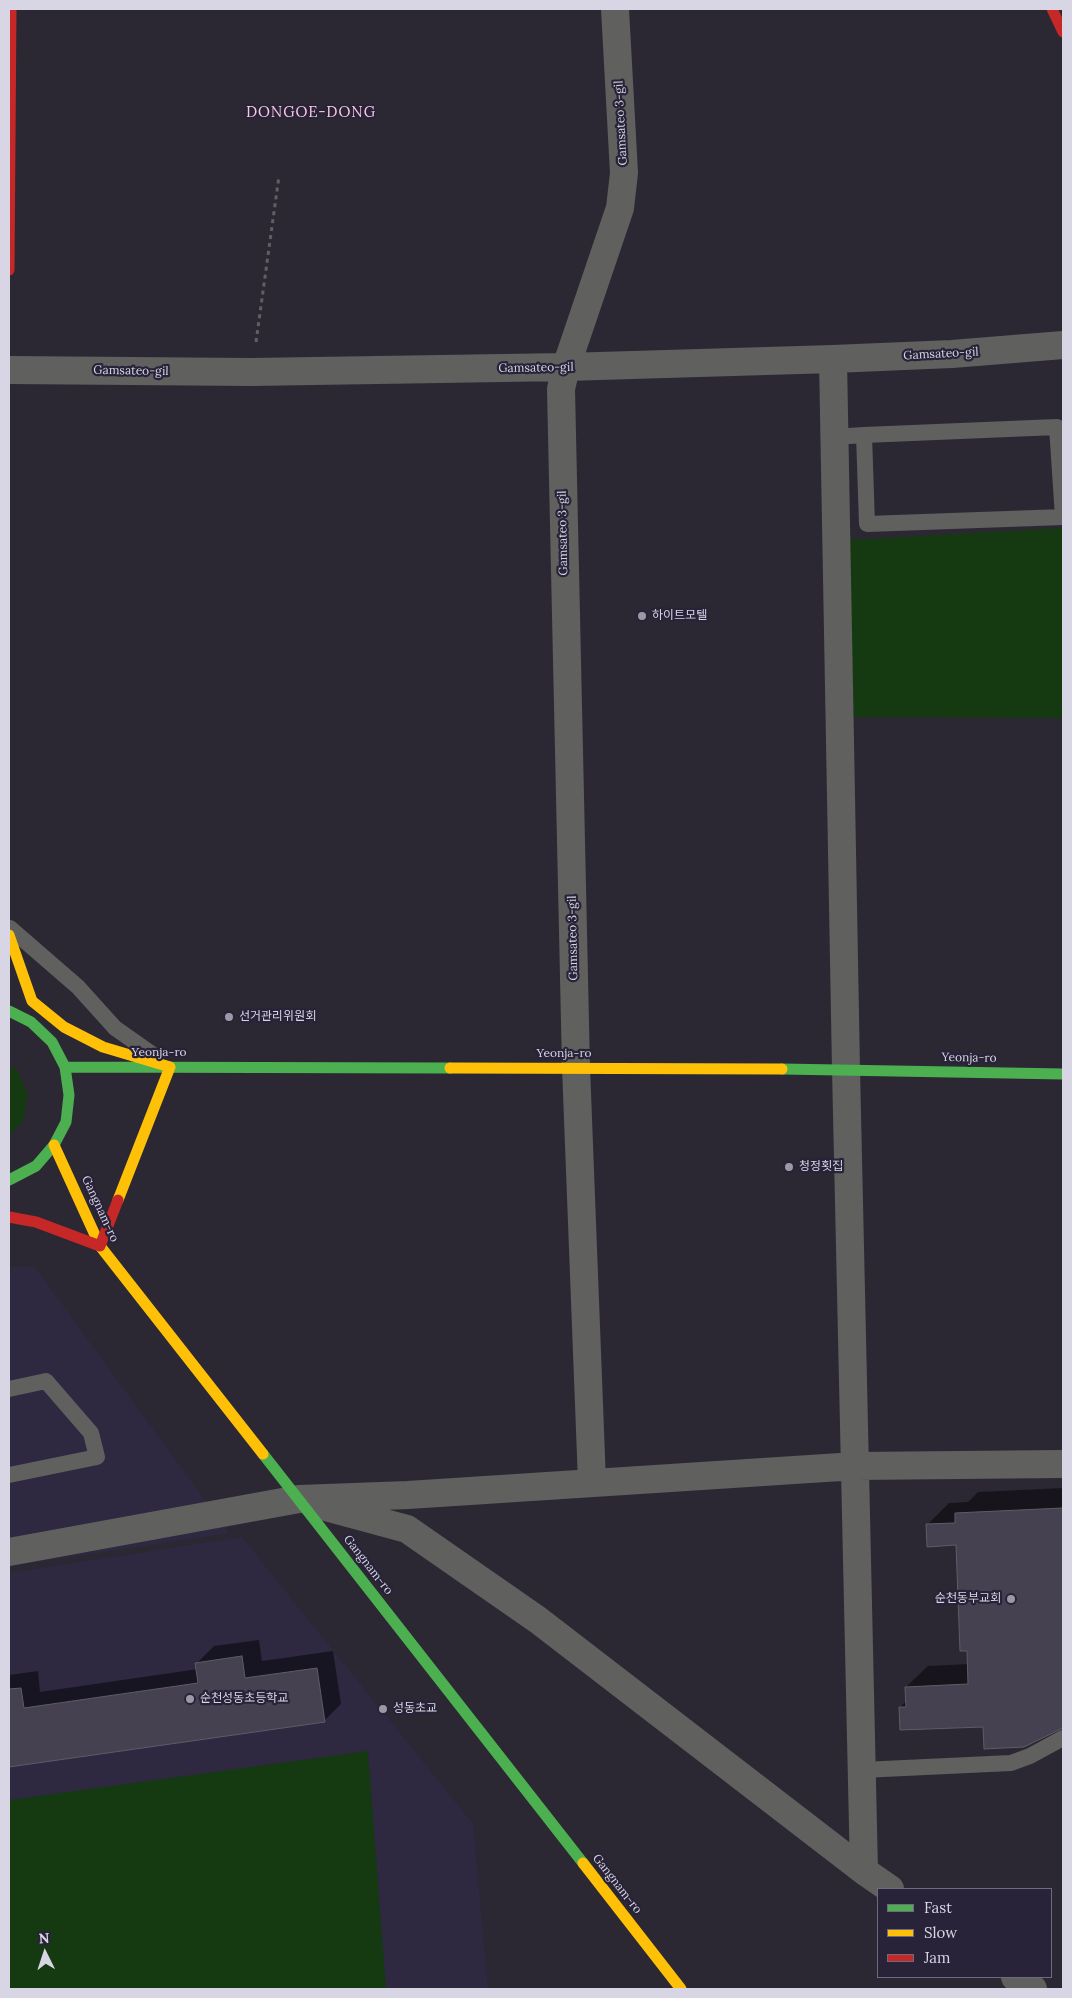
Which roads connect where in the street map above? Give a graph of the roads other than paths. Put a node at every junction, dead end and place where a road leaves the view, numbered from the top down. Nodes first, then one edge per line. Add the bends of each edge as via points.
1 (11, 9) edge
2 (615, 9) edge
3 (1052, 9) edge
4 (1063, 32) edge
5 (9, 270) edge
6 (1063, 345) edge
7 (833, 359) junction
8 (566, 367) junction
9 (9, 370) edge
10 (864, 435) junction
11 (834, 437) junction
12 (9, 927) edge
13 (9, 935) edge
14 (9, 1011) edge
15 (65, 1067) junction
16 (170, 1067) junction
17 (576, 1067) junction
18 (846, 1069) junction
19 (1063, 1074) edge
20 (54, 1146) junction
21 (9, 1180) edge
22 (9, 1217) edge
23 (100, 1246) junction
24 (9, 1389) edge
25 (1063, 1464) edge
26 (856, 1466) junction
27 (9, 1475) edge
28 (592, 1482) junction
29 (299, 1499) junction
30 (9, 1552) edge
31 (1063, 1738) edge
32 (862, 1770) junction
33 (864, 1871) junction
34 (889, 1888) edge
35 (1016, 1978) edge
36 (681, 1989) edge
37 (1033, 1989) edge

1 - 5 main road
2 - 8 street, Gamsateo 3-gil via 624,173 620,208
3 - 4 main road
6 - 7 street, Gamsateo-gil
7 - 8 street, Gamsateo-gil
7 - 11 street
8 - 9 street, Gamsateo-gil via 251,372
8 - 17 street, Gamsateo 3-gil via 561,398
10 - 10 lane via 1057,427 1063,517 867,524
10 - 11 lane
11 - 18 street
12 - 16 lane via 78,987 115,1028
13 - 16 main road via 32,1001 64,1027 103,1047
14 - 15 main road via 31,1022 52,1042
15 - 16 main road, Yeonja-ro
15 - 20 main road via 69,1095 66,1122
16 - 17 main road, Yeonja-ro
16 - 23 main road
17 - 18 main road, Yeonja-ro
17 - 28 street, Gamsateo 3-gil
18 - 19 main road, Yeonja-ro
18 - 26 street
20 - 21 main road via 36,1166
20 - 23 main road, Gangnam-ro
22 - 23 main road via 36,1222
23 - 29 main road, Gangnam-ro
24 - 27 lane via 46,1381 91,1433 98,1457
25 - 26 street
26 - 28 street
26 - 32 street
28 - 29 street
29 - 30 street
29 - 33 street via 406,1529 538,1620
29 - 36 main road, Gangnam-ro
31 - 32 lane via 1011,1763
32 - 33 street
33 - 34 street
35 - 37 street

